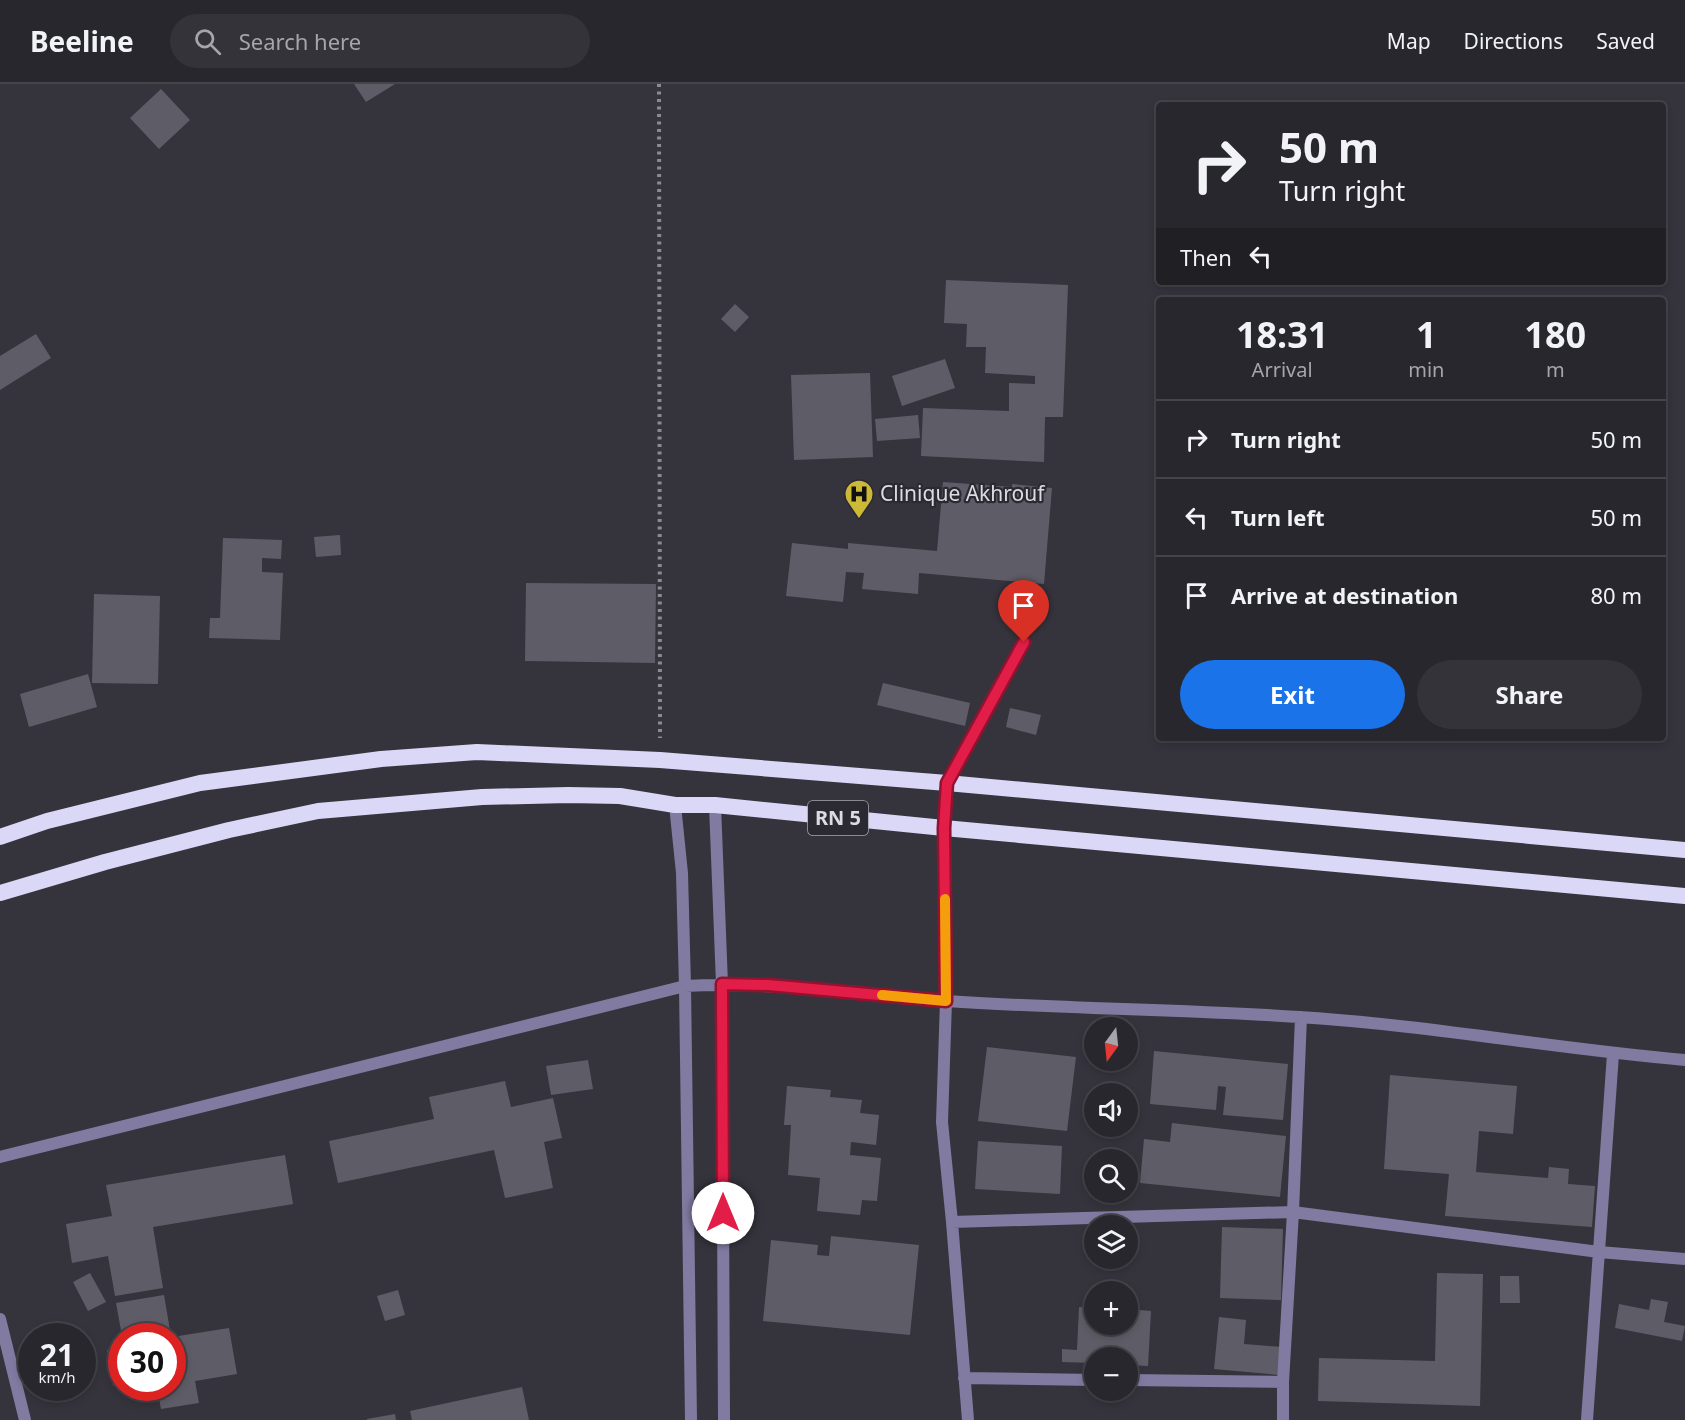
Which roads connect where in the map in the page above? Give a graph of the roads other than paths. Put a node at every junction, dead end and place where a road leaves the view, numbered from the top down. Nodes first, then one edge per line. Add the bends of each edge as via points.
1 (1024, 642) dead end
2 (947, 783) junction
3 (715, 805) junction
4 (675, 806) junction
5 (944, 828) junction
6 (0, 837) edge
7 (1685, 850) edge
8 (0, 893) edge
9 (1685, 896) edge
10 (722, 984) junction
11 (685, 986) junction
12 (946, 1001) junction
13 (1301, 1017) junction
14 (1613, 1054) junction
15 (1685, 1060) edge
16 (0, 1157) edge
17 (1293, 1212) junction
18 (952, 1222) junction
19 (1599, 1252) junction
20 (1685, 1259) edge
21 (0, 1319) edge
22 (2, 1338) edge
23 (964, 1378) junction
24 (1084, 1380) edge
25 (1138, 1380) edge
26 (1282, 1382) junction
27 (25, 1420) edge
28 (691, 1420) edge
29 (724, 1420) edge
30 (968, 1420) edge
31 (1283, 1420) edge
32 (1587, 1420) edge

1 - 2 street
2 - 5 street
2 - 6 highway, RN 5 via 660,760 477,752 381,759 200,783 47,821
2 - 7 highway, RN 5
3 - 4 highway, RN 5
3 - 5 highway, RN 5
3 - 10 street
4 - 8 highway, RN 5 via 620,796 568,795 482,797 318,811 229,830
4 - 11 street via 682,873
5 - 9 highway, RN 5
5 - 12 street
10 - 11 street
10 - 12 street
10 - 29 street
11 - 16 street
11 - 28 street
12 - 13 street
12 - 18 street via 942,1122
13 - 14 street
13 - 17 street
14 - 15 street
14 - 19 street
17 - 18 street
17 - 19 street
17 - 26 street
18 - 23 street
19 - 20 street
19 - 32 street
21 - 22 street
22 - 27 street
23 - 24 street
23 - 30 street
25 - 26 street
26 - 31 street

